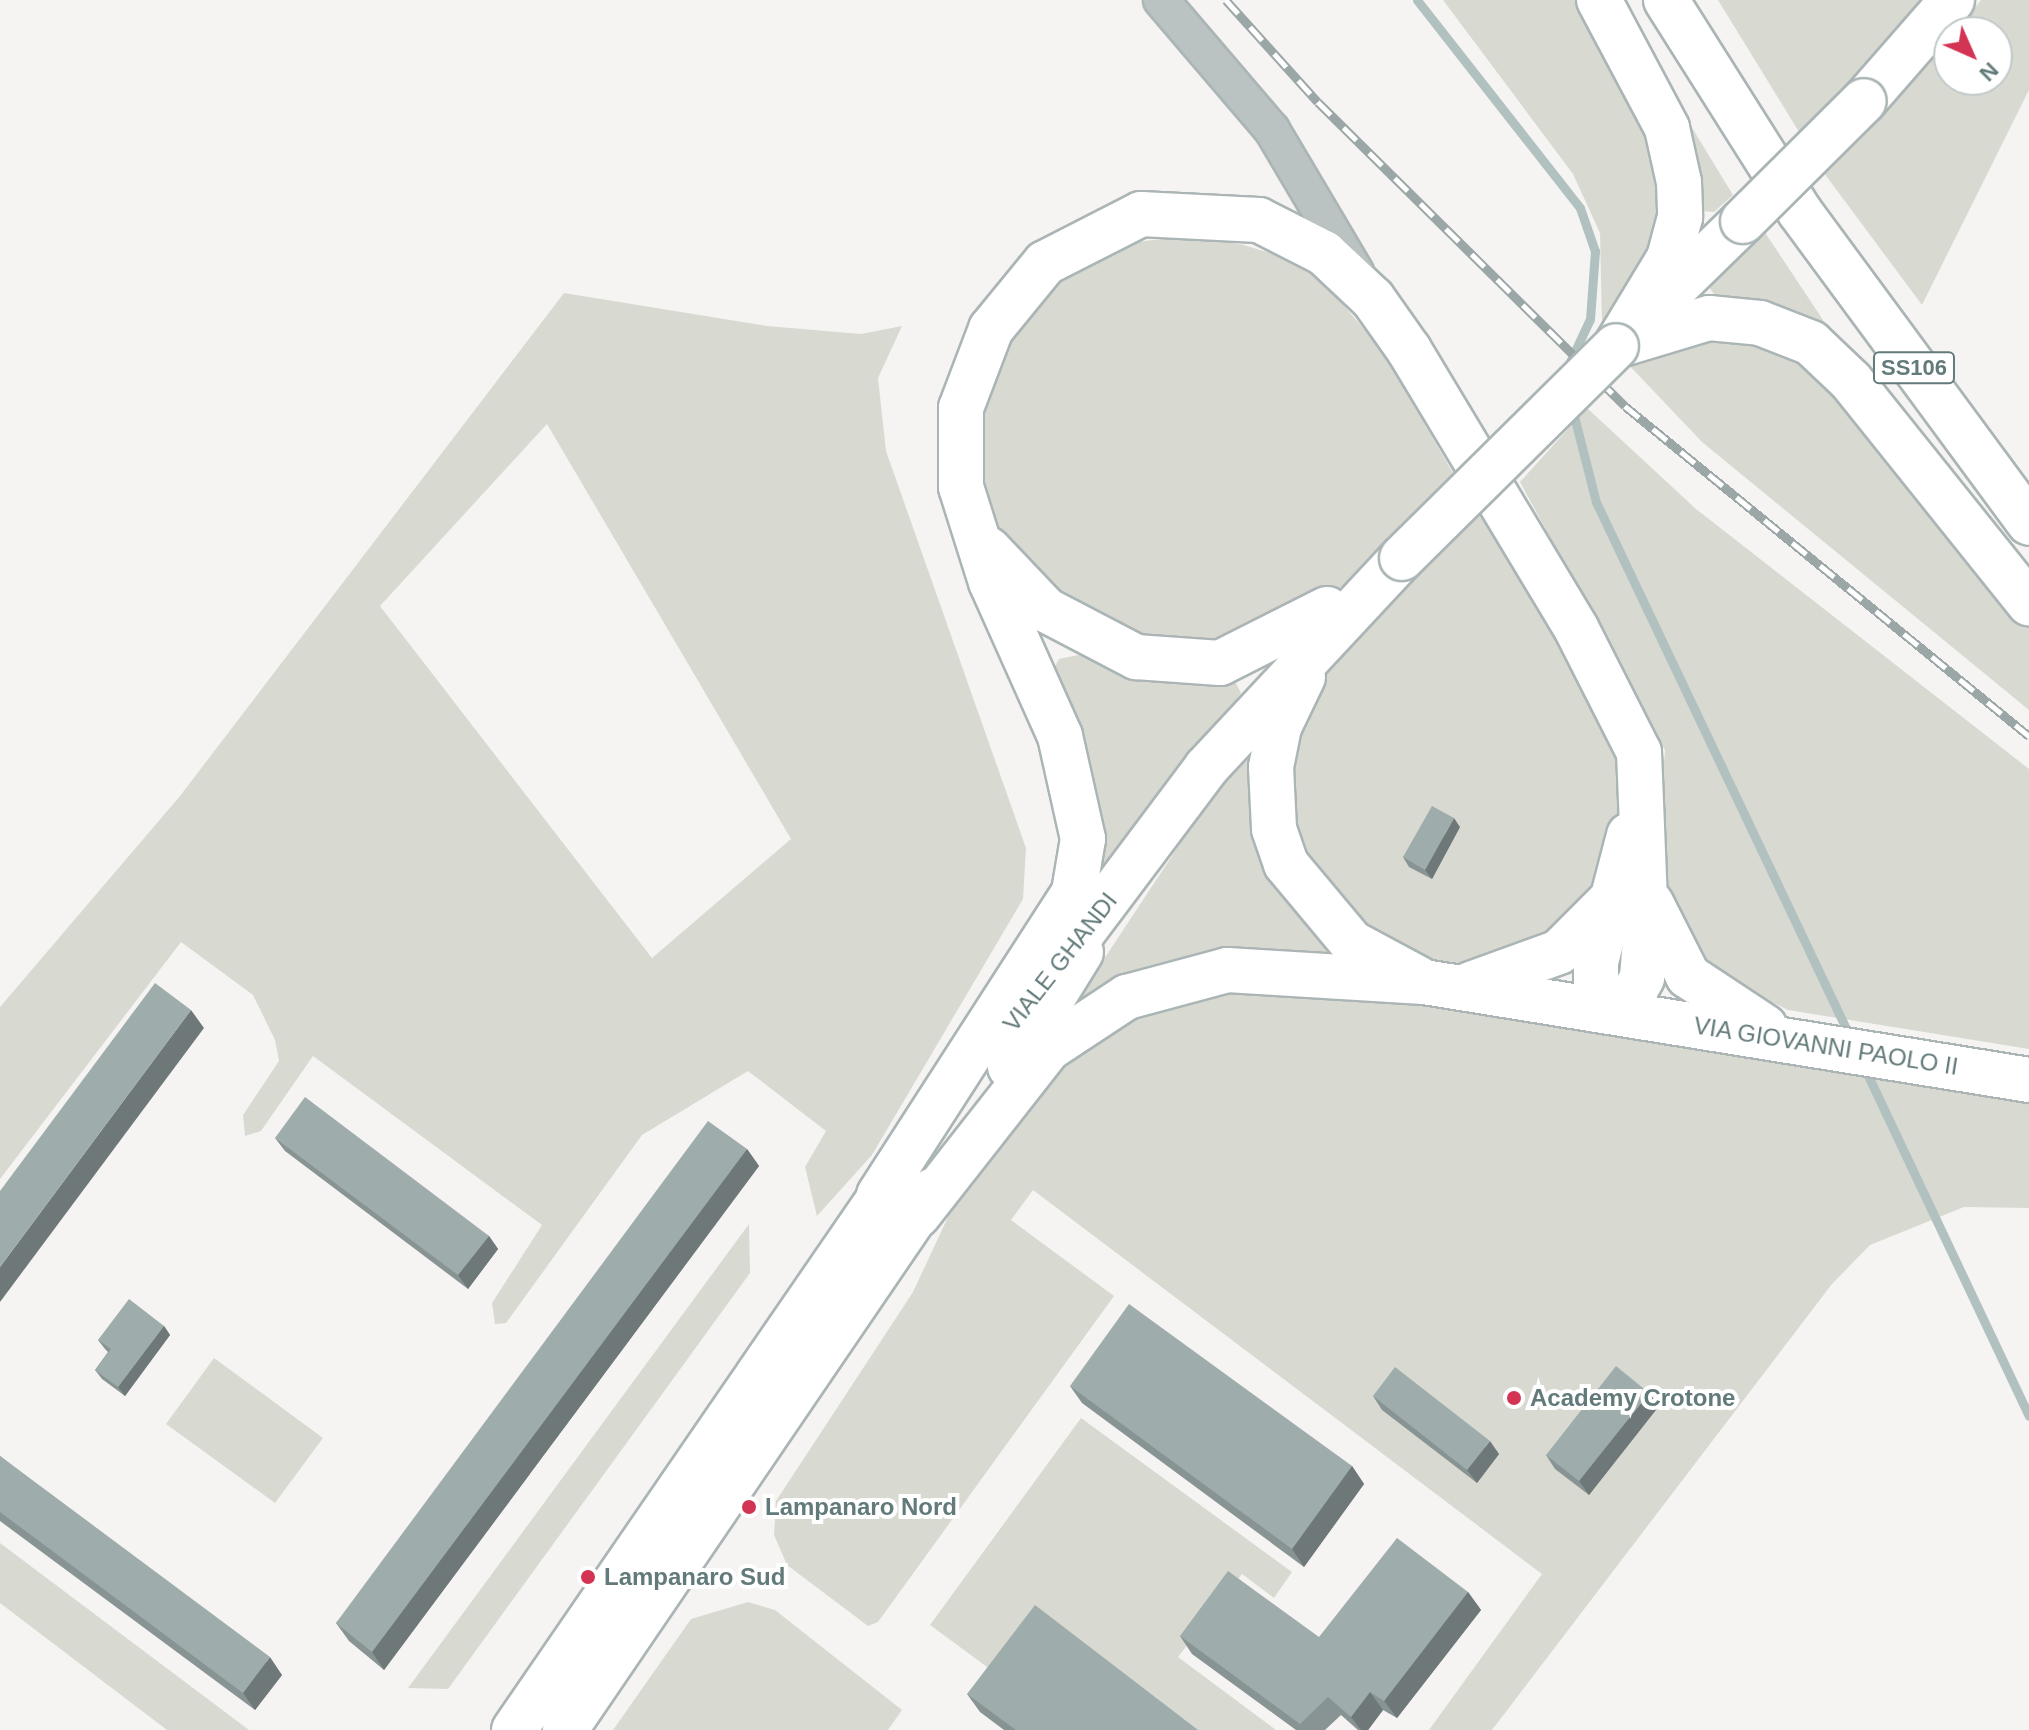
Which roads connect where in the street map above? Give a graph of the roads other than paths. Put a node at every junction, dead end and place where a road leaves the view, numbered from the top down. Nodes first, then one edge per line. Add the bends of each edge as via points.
1 (1161, 0) edge
2 (1599, 0) edge
3 (1666, 0) edge
4 (1693, 0) edge
5 (1952, 0) edge
6 (1800, 212) junction
7 (1373, 299) junction
8 (1616, 346) junction
9 (2029, 523) edge
10 (981, 542) junction
11 (1402, 558) junction
12 (2029, 603) edge
13 (1129, 875) junction
14 (1630, 889) junction
15 (1441, 985) junction
16 (1609, 1012) junction
17 (1795, 1042) junction
18 (2029, 1080) edge
19 (879, 1195) junction
20 (918, 1215) junction
21 (514, 1730) edge
22 (565, 1730) edge

1 - 7 street via 1272,130
2 - 8 main road via 1667,128 1679,182 1680,217 1669,258
3 - 6 main road, SS106
4 - 6 main road
5 - 8 main road, bridge via 1864,101
6 - 9 main road, SS106
7 - 10 main road via 1324,253 1259,220 1226,214 1141,214 1045,263 991,329 961,408 961,487
7 - 14 main road via 1621,708 1639,752 1642,786
8 - 11 main road, bridge
8 - 12 main road via 1709,318 1760,323 1811,343 1851,381
10 - 11 main road via 1046,610 1086,637 1181,664 1253,652
10 - 19 main road via 991,582 1060,736 1083,839 1074,892
11 - 13 main road via 1263,701
11 - 15 main road via 1302,679 1279,727 1270,797 1286,864 1317,909 1352,943
13 - 19 main road, VIALE GHANDI
13 - 20 main road, VIALE GHANDI
14 - 15 main road via 1559,952
14 - 16 main road via 1596,962
14 - 17 main road via 1688,976
15 - 16 main road, VIA GIOVANNI PAOLO II
15 - 20 main road via 1227,970 1127,997 1048,1049
16 - 17 main road, VIA GIOVANNI PAOLO II
17 - 18 main road, VIA GIOVANNI PAOLO II
19 - 21 main road, VIALE GHANDI
20 - 22 main road, VIALE GHANDI

